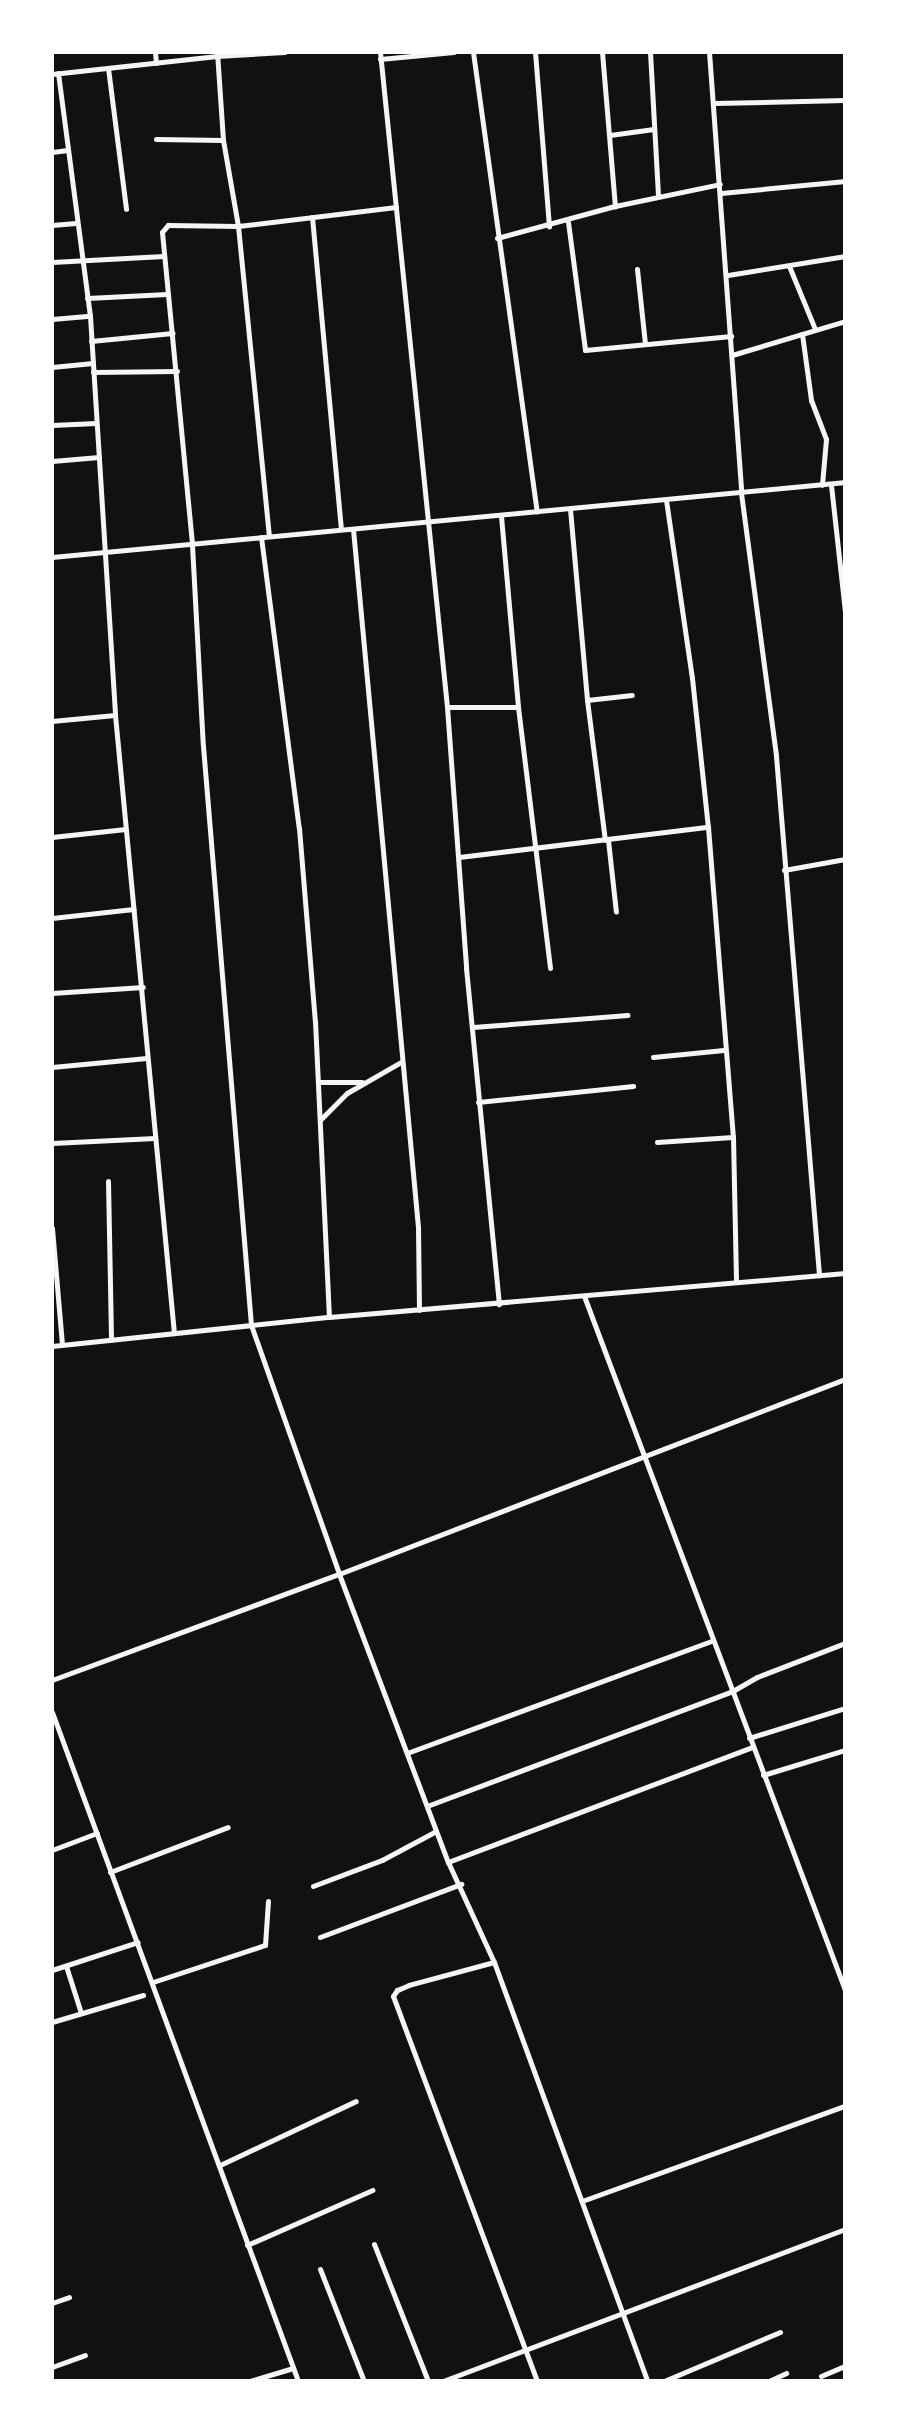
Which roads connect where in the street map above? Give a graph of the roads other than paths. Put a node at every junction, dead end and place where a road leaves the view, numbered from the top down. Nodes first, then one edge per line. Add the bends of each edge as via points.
1 (155, 52) edge
2 (285, 52) edge
3 (454, 52) edge
4 (473, 52) edge
5 (535, 52) edge
6 (602, 52) edge
7 (650, 52) edge
8 (709, 52) edge
9 (217, 54) edge
10 (380, 56) edge
11 (156, 63) junction
12 (108, 68) junction
13 (55, 74) edge
14 (845, 100) edge
15 (714, 103) junction
16 (654, 129) junction
17 (610, 135) junction
18 (156, 139) dead end
19 (223, 140) junction
20 (68, 150) junction
21 (52, 152) edge
22 (845, 181) edge
23 (720, 184) junction
24 (721, 193) junction
25 (658, 196) junction
26 (615, 206) junction
27 (396, 207) junction
28 (126, 209) dead end
29 (312, 217) junction
30 (568, 222) junction
31 (76, 223) junction
32 (52, 225) edge
33 (238, 226) junction
34 (549, 226) junction
35 (497, 238) junction
36 (164, 256) junction
37 (845, 256) edge
38 (83, 260) junction
39 (52, 262) edge
40 (789, 266) junction
41 (637, 269) dead end
42 (728, 275) junction
43 (167, 294) junction
44 (87, 298) junction
45 (90, 316) junction
46 (52, 319) edge
47 (845, 321) edge
48 (815, 329) junction
49 (173, 333) junction
50 (802, 334) junction
51 (731, 336) junction
52 (91, 341) junction
53 (645, 344) junction
54 (732, 355) junction
55 (93, 363) junction
56 (52, 367) edge
57 (177, 371) junction
58 (93, 372) junction
59 (96, 423) junction
60 (52, 425) edge
61 (99, 457) junction
62 (52, 461) edge
63 (845, 482) edge
64 (822, 485) junction
65 (831, 485) junction
66 (741, 493) junction
67 (666, 500) junction
68 (570, 509) junction
69 (537, 512) junction
70 (501, 516) junction
71 (428, 522) junction
72 (341, 529) junction
73 (353, 529) junction
74 (269, 535) junction
75 (261, 537) junction
76 (192, 545) junction
77 (105, 553) junction
78 (52, 557) edge
79 (845, 612) edge
80 (632, 695) dead end
81 (587, 700) junction
82 (447, 707) junction
83 (518, 707) junction
84 (115, 715) junction
85 (52, 721) edge
86 (708, 827) junction
87 (126, 829) junction
88 (52, 837) edge
89 (606, 840) junction
90 (538, 848) junction
91 (459, 857) junction
92 (845, 859) edge
93 (784, 870) junction
94 (134, 909) junction
95 (616, 912) dead end
96 (52, 918) edge
97 (550, 968) dead end
98 (143, 987) junction
99 (52, 993) edge
100 (628, 1015) dead end
101 (473, 1027) junction
102 (724, 1050) junction
103 (653, 1057) dead end
104 (147, 1058) junction
105 (402, 1062) junction
106 (52, 1067) edge
107 (318, 1082) junction
108 (363, 1082) junction
109 (633, 1086) dead end
110 (478, 1102) junction
111 (321, 1119) junction
112 (733, 1137) junction
113 (155, 1138) junction
114 (657, 1142) dead end
115 (52, 1143) edge
116 (108, 1181) dead end
117 (52, 1228) edge
118 (845, 1273) edge
119 (819, 1275) junction
120 (736, 1281) junction
121 (584, 1296) junction
122 (499, 1304) junction
123 (419, 1310) junction
124 (329, 1317) junction
125 (251, 1325) junction
126 (174, 1333) junction
127 (111, 1340) junction
128 (62, 1345) junction
129 (52, 1346) edge
130 (845, 1379) edge
131 (643, 1458) junction
132 (339, 1574) junction
133 (712, 1641) junction
134 (845, 1643) edge
135 (52, 1680) edge
136 (731, 1692) junction
137 (845, 1708) edge
138 (52, 1712) edge
139 (749, 1738) junction
140 (752, 1747) junction
141 (845, 1750) edge
142 (407, 1753) junction
143 (763, 1775) junction
144 (427, 1806) junction
145 (228, 1827) dead end
146 (436, 1831) junction
147 (97, 1833) junction
148 (52, 1850) edge
149 (448, 1862) junction
150 (110, 1872) junction
151 (461, 1884) junction
152 (313, 1886) dead end
153 (268, 1901) dead end
154 (320, 1937) dead end
155 (138, 1942) junction
156 (494, 1962) junction
157 (66, 1966) junction
158 (52, 1970) edge
159 (153, 1982) junction
160 (845, 1990) edge
161 (143, 1995) dead end
162 (81, 2013) junction
163 (52, 2022) edge
164 (356, 2101) dead end
165 (845, 2106) edge
166 (220, 2165) junction
167 (372, 2190) dead end
168 (582, 2201) junction
169 (845, 2229) edge
170 (374, 2244) dead end
171 (247, 2245) junction
172 (320, 2269) dead end
173 (69, 2297) dead end
174 (52, 2303) edge
175 (622, 2316) junction
176 (780, 2332) dead end
177 (526, 2352) junction
178 (85, 2355) dead end
179 (845, 2366) edge
180 (52, 2367) edge
181 (293, 2368) junction
182 (786, 2373) dead end
183 (821, 2376) dead end
184 (250, 2381) edge
185 (298, 2381) edge
186 (364, 2381) edge
187 (428, 2381) edge
188 (443, 2381) edge
189 (537, 2381) edge
190 (647, 2381) edge
191 (664, 2381) edge
192 (769, 2381) edge

1 - 11 street
2 - 9 street
3 - 10 street
4 - 35 street
5 - 34 street
6 - 17 street
7 - 16 street
8 - 15 street
9 - 11 street
9 - 19 street
10 - 27 street
11 - 12 street
12 - 13 street
12 - 28 street
13 - 20 street
14 - 15 street
15 - 23 street
16 - 17 street
16 - 25 street
17 - 26 street
18 - 19 street
19 - 33 street
20 - 21 street
20 - 31 street
22 - 24 street
23 - 24 street
23 - 25 street
24 - 42 street
25 - 26 street
26 - 30 street
27 - 29 street
27 - 71 street
29 - 33 street
29 - 72 street
30 - 34 street
30 - 53 street via 585,350
31 - 32 street
31 - 38 street
33 - 36 street via 168,225 162,232
33 - 74 street
34 - 35 street
35 - 69 street
36 - 38 street
36 - 43 street
37 - 40 street
38 - 39 street
38 - 44 street
40 - 42 street
40 - 48 street
41 - 53 street
42 - 51 street
43 - 44 street
43 - 49 street
44 - 45 street
45 - 46 street
45 - 52 street
47 - 48 street
48 - 50 street
49 - 52 street
49 - 57 street
50 - 54 street
50 - 64 street via 811,400 826,439
51 - 53 street
51 - 54 street
52 - 55 street
54 - 66 street
55 - 56 street
55 - 58 street
57 - 58 street
57 - 76 street
58 - 59 street
59 - 60 street
59 - 61 street
61 - 62 street
61 - 77 street
63 - 65 street
64 - 65 street
64 - 66 street
65 - 79 street
66 - 67 street
66 - 93 street via 776,756
67 - 68 street
67 - 86 street
68 - 69 street
68 - 81 street
69 - 70 street
70 - 71 street
70 - 83 street
71 - 73 street
71 - 82 street
72 - 73 street
72 - 74 street
73 - 105 street
74 - 75 street
75 - 76 street
75 - 107 street via 299,828
76 - 77 street
76 - 125 street via 196,661
77 - 78 street
77 - 84 street
80 - 81 street
81 - 89 street
82 - 83 street
82 - 91 street
83 - 90 street
84 - 85 street
84 - 87 street
86 - 89 street
86 - 102 street
87 - 88 street
87 - 94 street
89 - 90 street
89 - 95 street
90 - 91 street
90 - 97 street
91 - 101 street
92 - 93 street
93 - 119 street
94 - 96 street
94 - 98 street
98 - 99 street
98 - 104 street
100 - 101 street
101 - 110 street
102 - 103 street
102 - 112 street
104 - 106 street
104 - 113 street
105 - 108 street
105 - 123 street via 418,1227
107 - 108 street
107 - 111 street
108 - 111 street
109 - 110 street
110 - 122 street
111 - 124 street
112 - 114 street
112 - 120 street
113 - 115 street
113 - 126 street
116 - 127 street
117 - 128 street
118 - 119 street
119 - 120 street
120 - 121 street
121 - 122 street
121 - 131 street
122 - 123 street
123 - 124 street
124 - 125 street
125 - 126 street
125 - 132 street
126 - 127 street
127 - 128 street
128 - 129 street
130 - 131 street
131 - 132 street
131 - 133 street
132 - 135 street
132 - 142 street
133 - 136 street
133 - 142 street
134 - 136 street
136 - 139 street
136 - 144 street
137 - 139 street
138 - 147 street
139 - 140 street
140 - 143 street
140 - 149 street
141 - 143 street
142 - 144 street
143 - 160 street
144 - 146 street
145 - 150 street
146 - 149 street
146 - 152 street via 382,1860
147 - 148 street
147 - 150 street
149 - 151 street
150 - 155 street
151 - 154 street
151 - 156 street
153 - 159 street via 265,1945
155 - 157 street
155 - 159 street
156 - 168 street
156 - 177 street via 409,1985 393,1996
157 - 158 street
157 - 162 street
159 - 166 street
161 - 162 street
162 - 163 street
164 - 166 street
165 - 168 street
166 - 171 street
167 - 171 street
168 - 175 street
169 - 175 street
170 - 187 street
171 - 181 street
172 - 186 street
173 - 174 street
175 - 177 street
175 - 190 street
176 - 191 street
177 - 188 street
177 - 189 street
178 - 180 street
179 - 183 street
181 - 184 street
181 - 185 street
182 - 192 street

